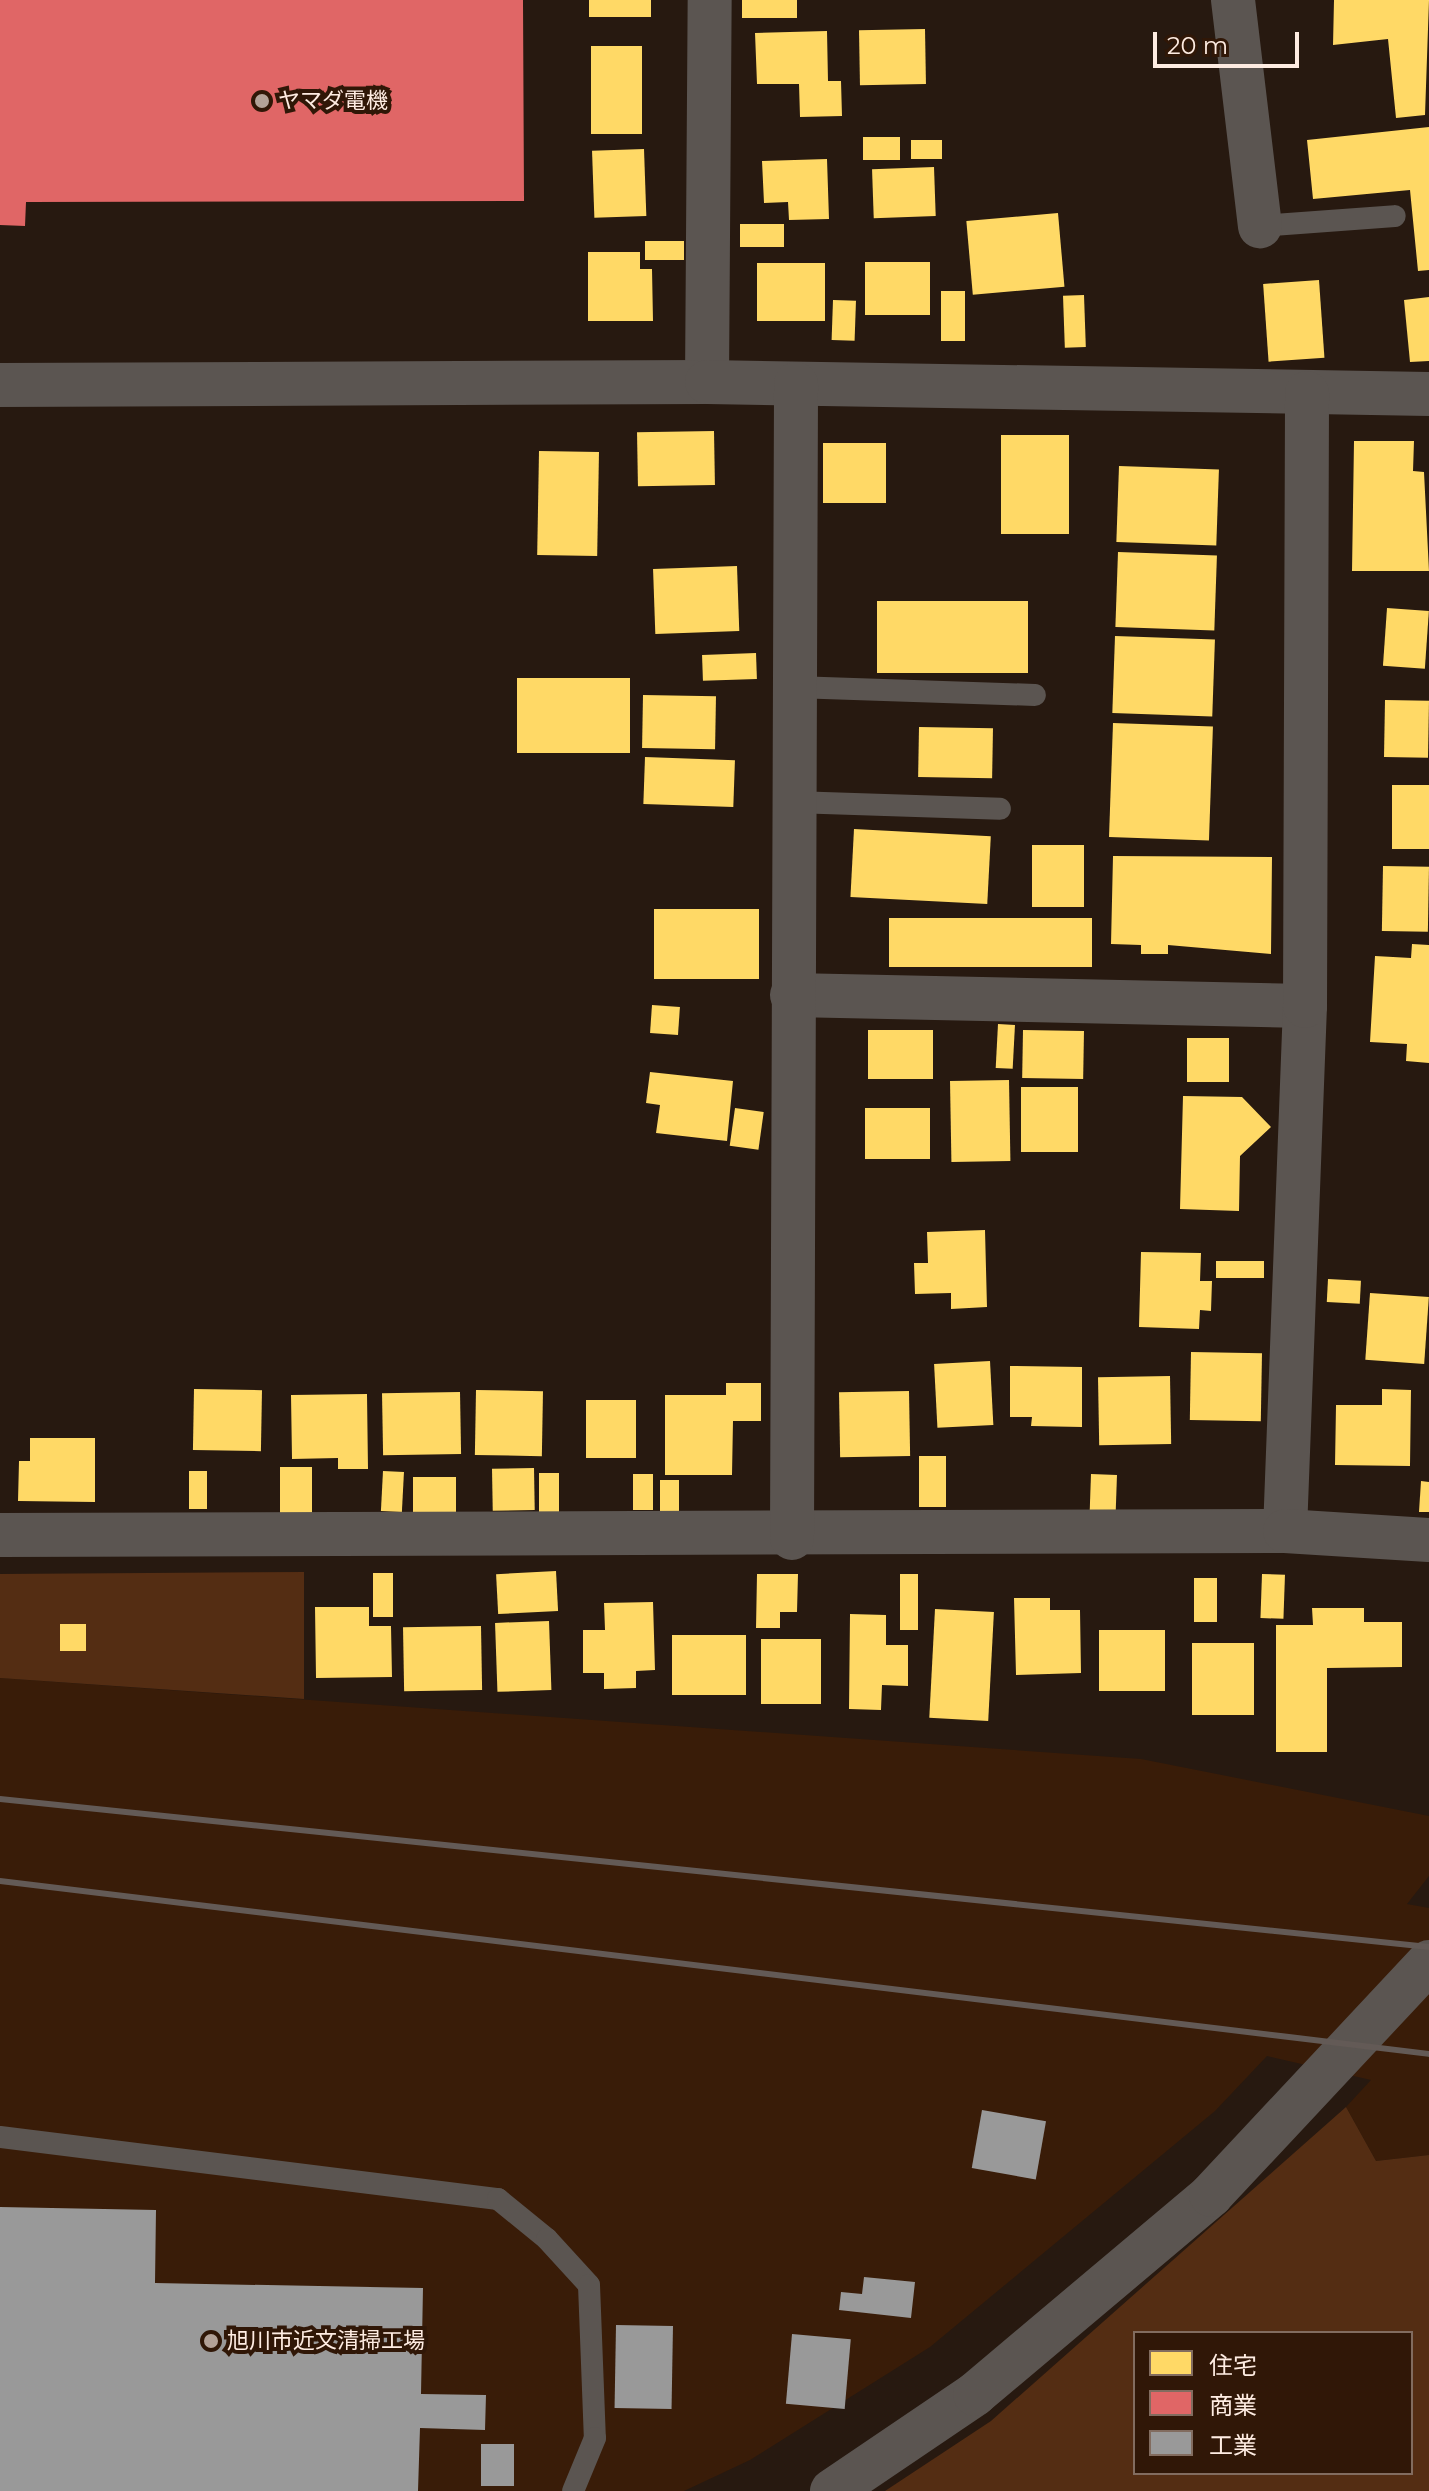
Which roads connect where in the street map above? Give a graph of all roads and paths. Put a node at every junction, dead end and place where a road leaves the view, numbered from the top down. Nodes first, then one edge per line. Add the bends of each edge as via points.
1 (710, 0) edge
2 (1233, 0) edge
3 (1395, 216) dead end
4 (1260, 226) joint
5 (707, 382) junction
6 (796, 384) junction
7 (0, 385) edge
8 (1307, 393) junction
9 (1429, 394) edge
10 (794, 687) junction
11 (1035, 695) dead end
12 (793, 802) junction
13 (1000, 809) dead end
14 (792, 995) junction
15 (1305, 1006) junction
16 (1285, 1531) junction
17 (0, 1535) edge
18 (792, 1538) junction
19 (1429, 1540) edge
20 (1429, 1962) edge
21 (0, 2137) edge
22 (573, 2491) edge
23 (832, 2491) edge

1 - 5 street
2 - 4 street
3 - 4 lane
5 - 6 street
5 - 7 street
6 - 8 street
6 - 10 street
8 - 9 street
8 - 15 street
10 - 11 lane
10 - 12 street
12 - 13 lane
12 - 14 street
14 - 15 street
14 - 18 street
15 - 16 street
16 - 18 street
16 - 19 street
17 - 18 street
20 - 23 street via 1211,2195 975,2394
21 - 22 lane via 498,2199 547,2239 589,2285 595,2438

